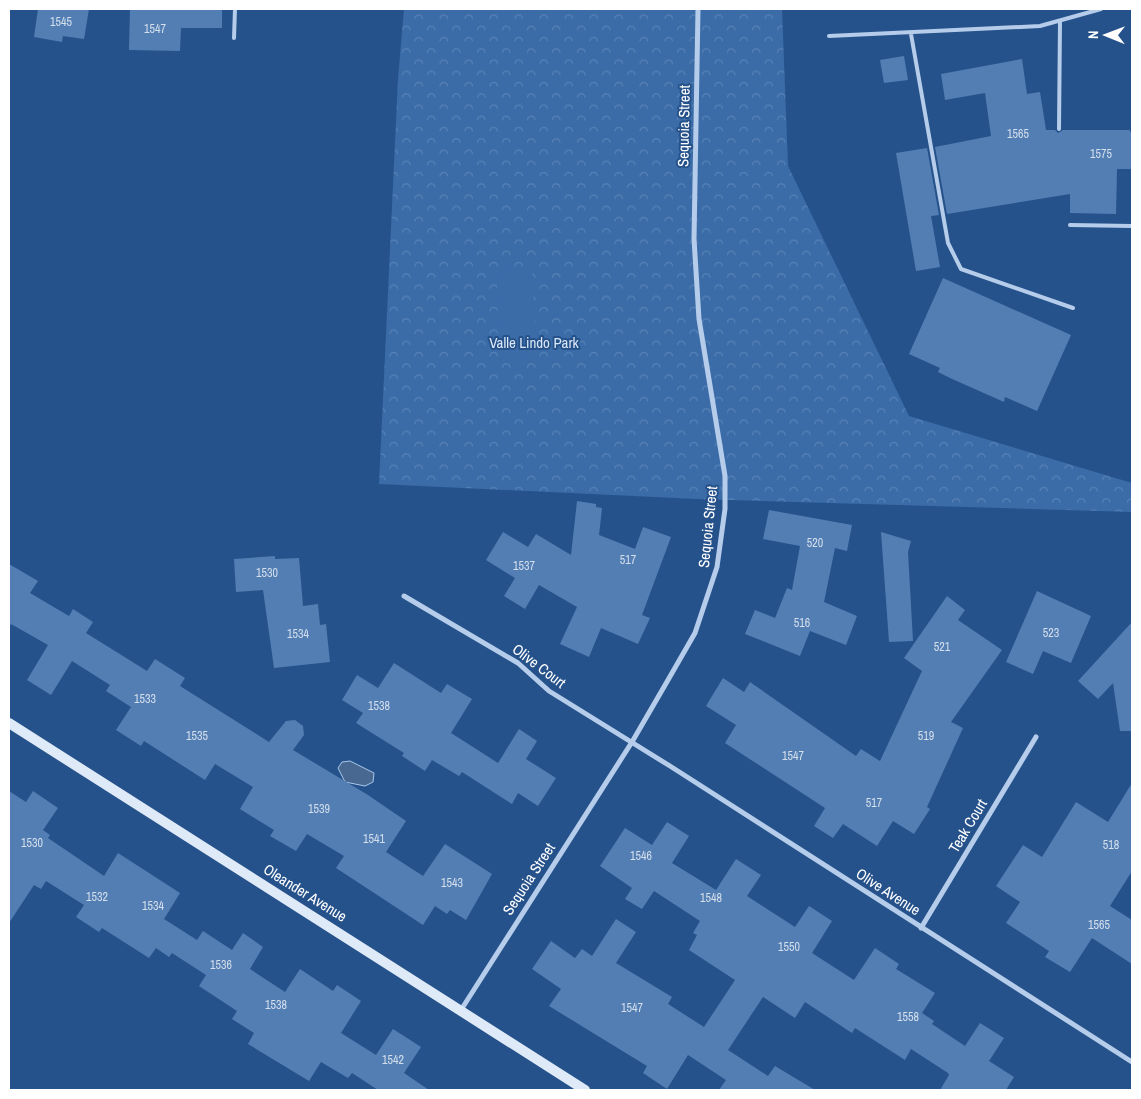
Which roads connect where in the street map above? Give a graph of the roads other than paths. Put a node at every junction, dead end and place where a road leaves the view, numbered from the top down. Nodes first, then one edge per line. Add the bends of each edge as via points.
1 (235, 9) edge
2 (698, 9) edge
3 (1101, 9) edge
4 (1060, 21) junction
5 (911, 34) junction
6 (829, 36) dead end
7 (234, 38) dead end
8 (1059, 129) dead end
9 (1070, 225) dead end
10 (1132, 226) edge
11 (1073, 308) dead end
12 (404, 596) dead end
13 (9, 722) edge
14 (1036, 737) dead end
15 (632, 742) junction
16 (920, 928) junction
17 (461, 1010) junction
18 (1132, 1062) edge
19 (585, 1090) edge

1 - 7 lane
2 - 15 street, Sequoia Street via 694,239 699,319 725,476 725,509 718,567 695,633
3 - 4 lane
4 - 5 lane via 1040,26
4 - 8 lane
5 - 6 lane
5 - 11 lane via 948,243 961,268
9 - 10 lane
12 - 15 street, Olive Court via 518,663 548,691
13 - 17 street, Oleander Avenue
14 - 16 street, Teak Court
15 - 16 street, Olive Avenue
15 - 17 street, Sequoia Street
16 - 18 street, Olive Avenue
17 - 19 street, Oleander Avenue

